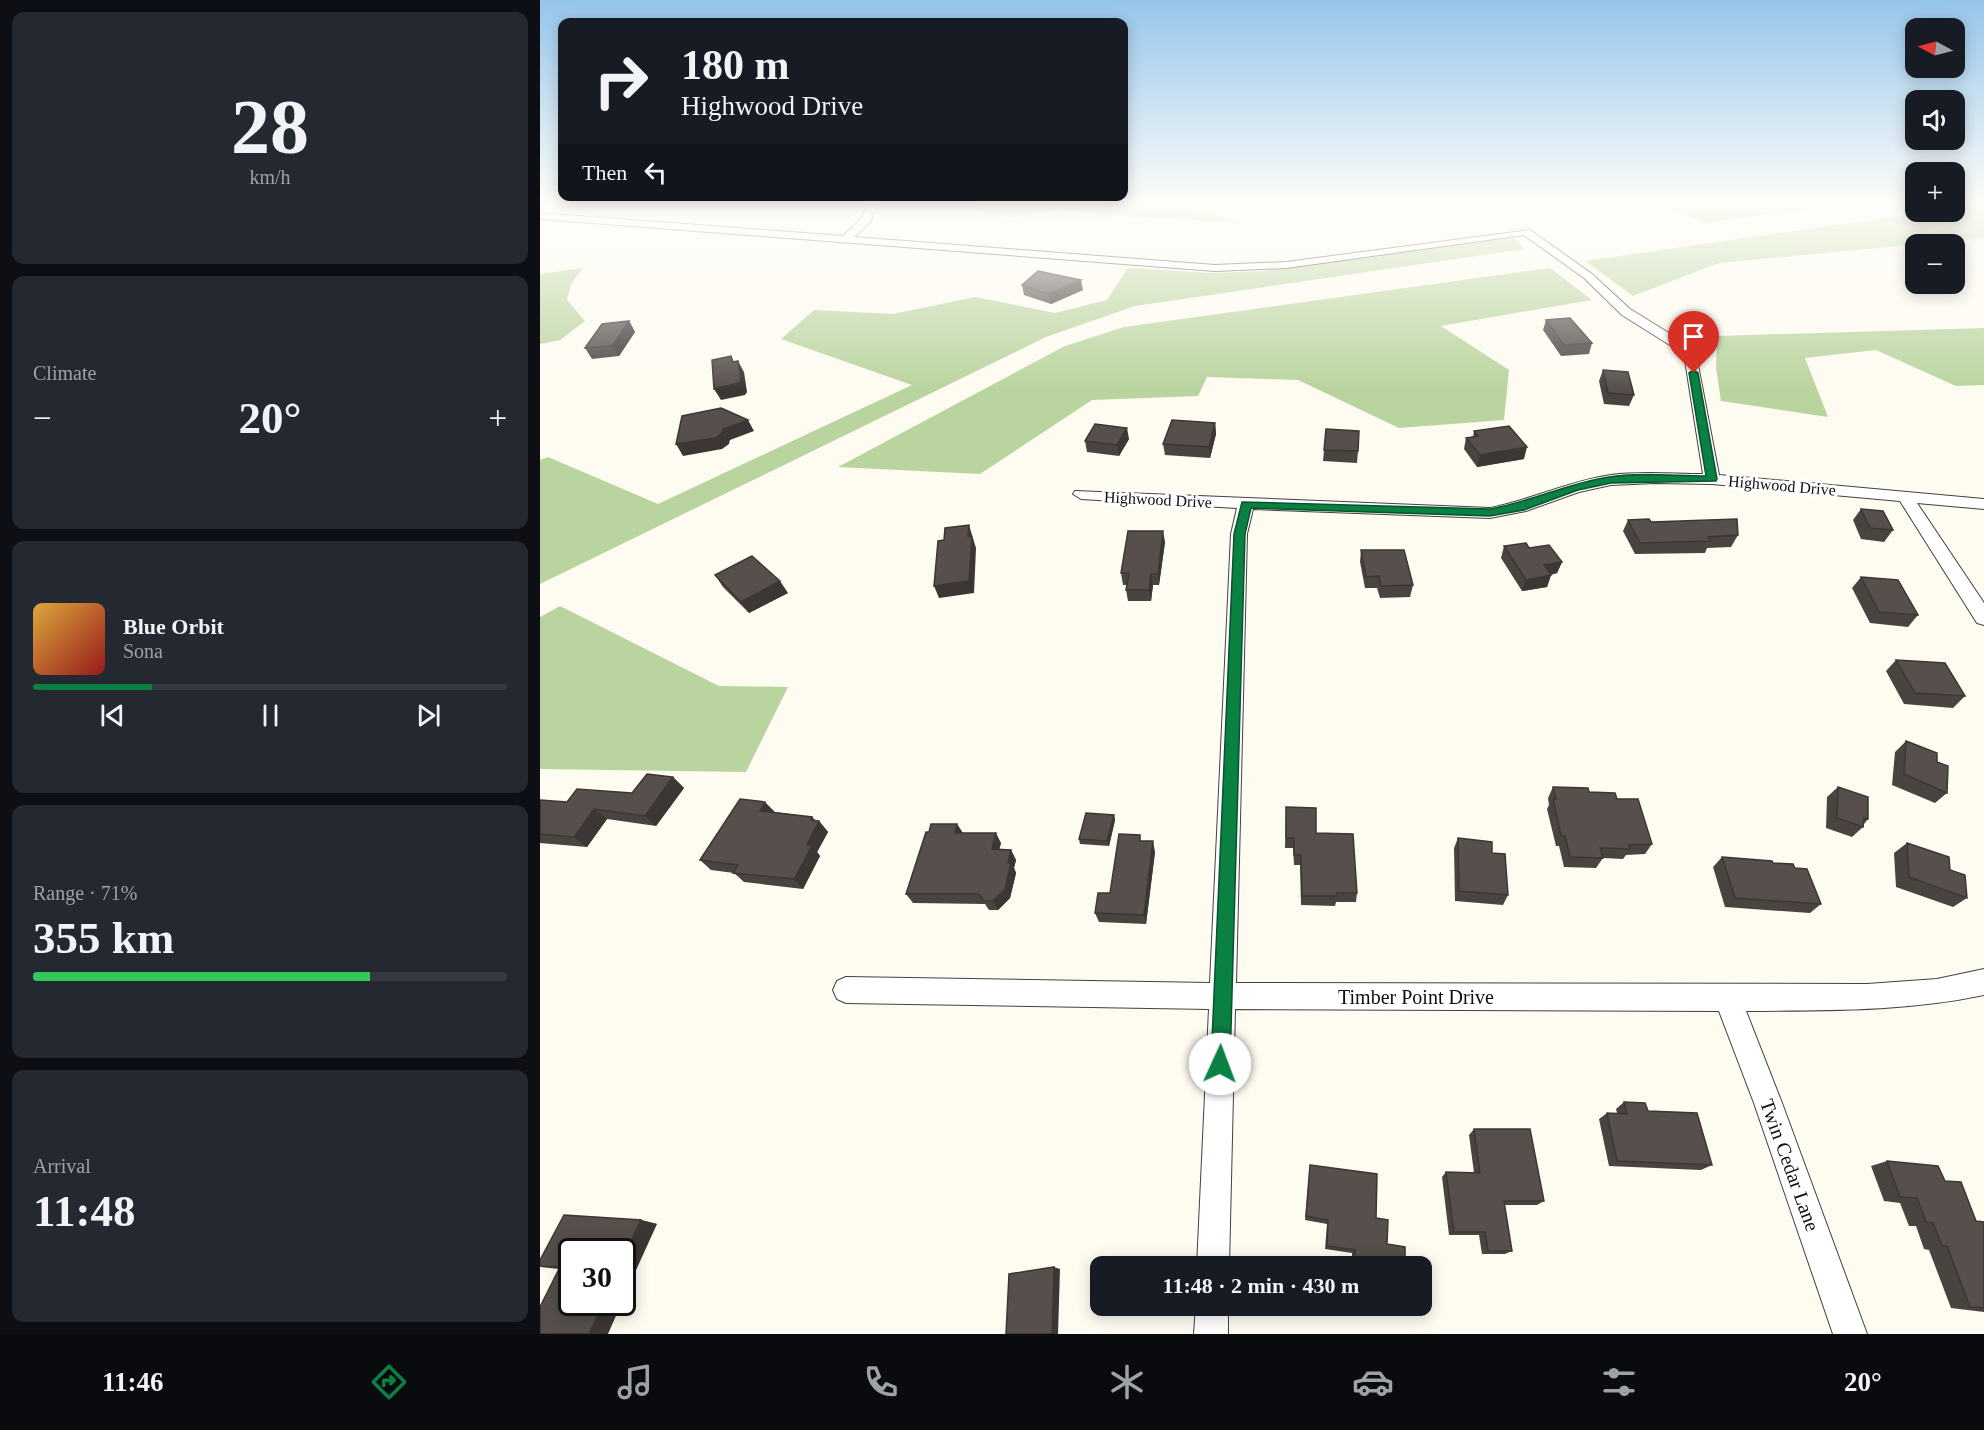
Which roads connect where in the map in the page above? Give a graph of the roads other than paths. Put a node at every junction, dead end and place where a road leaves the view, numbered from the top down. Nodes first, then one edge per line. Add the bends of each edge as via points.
1 (1183, 265) edge
2 (1273, 265) edge
3 (1572, 265) edge
4 (1712, 479) junction
5 (1081, 494) dead end
6 (1906, 498) junction
7 (1246, 504) junction
8 (1984, 504) edge
9 (1984, 618) edge
10 (1984, 982) edge
11 (846, 990) dead end
12 (1223, 996) junction
13 (1727, 998) junction
14 (1213, 1256) edge
15 (1212, 1316) edge
16 (1211, 1334) edge
17 (1850, 1334) edge

1 - 2 street
3 - 4 street via 1626,312 1690,352
4 - 6 street, Highwood Drive
4 - 7 street, Highwood Drive via 1611,480 1490,513
5 - 7 street, Highwood Drive
6 - 8 street, Highwood Drive
6 - 9 street
7 - 12 street via 1239,534
10 - 13 street, Timber Point Drive via 1937,992 1867,997
11 - 12 street, Timber Point Drive
12 - 13 street, Timber Point Drive
12 - 14 street
13 - 17 street, Twin Cedar Lane
15 - 16 street

